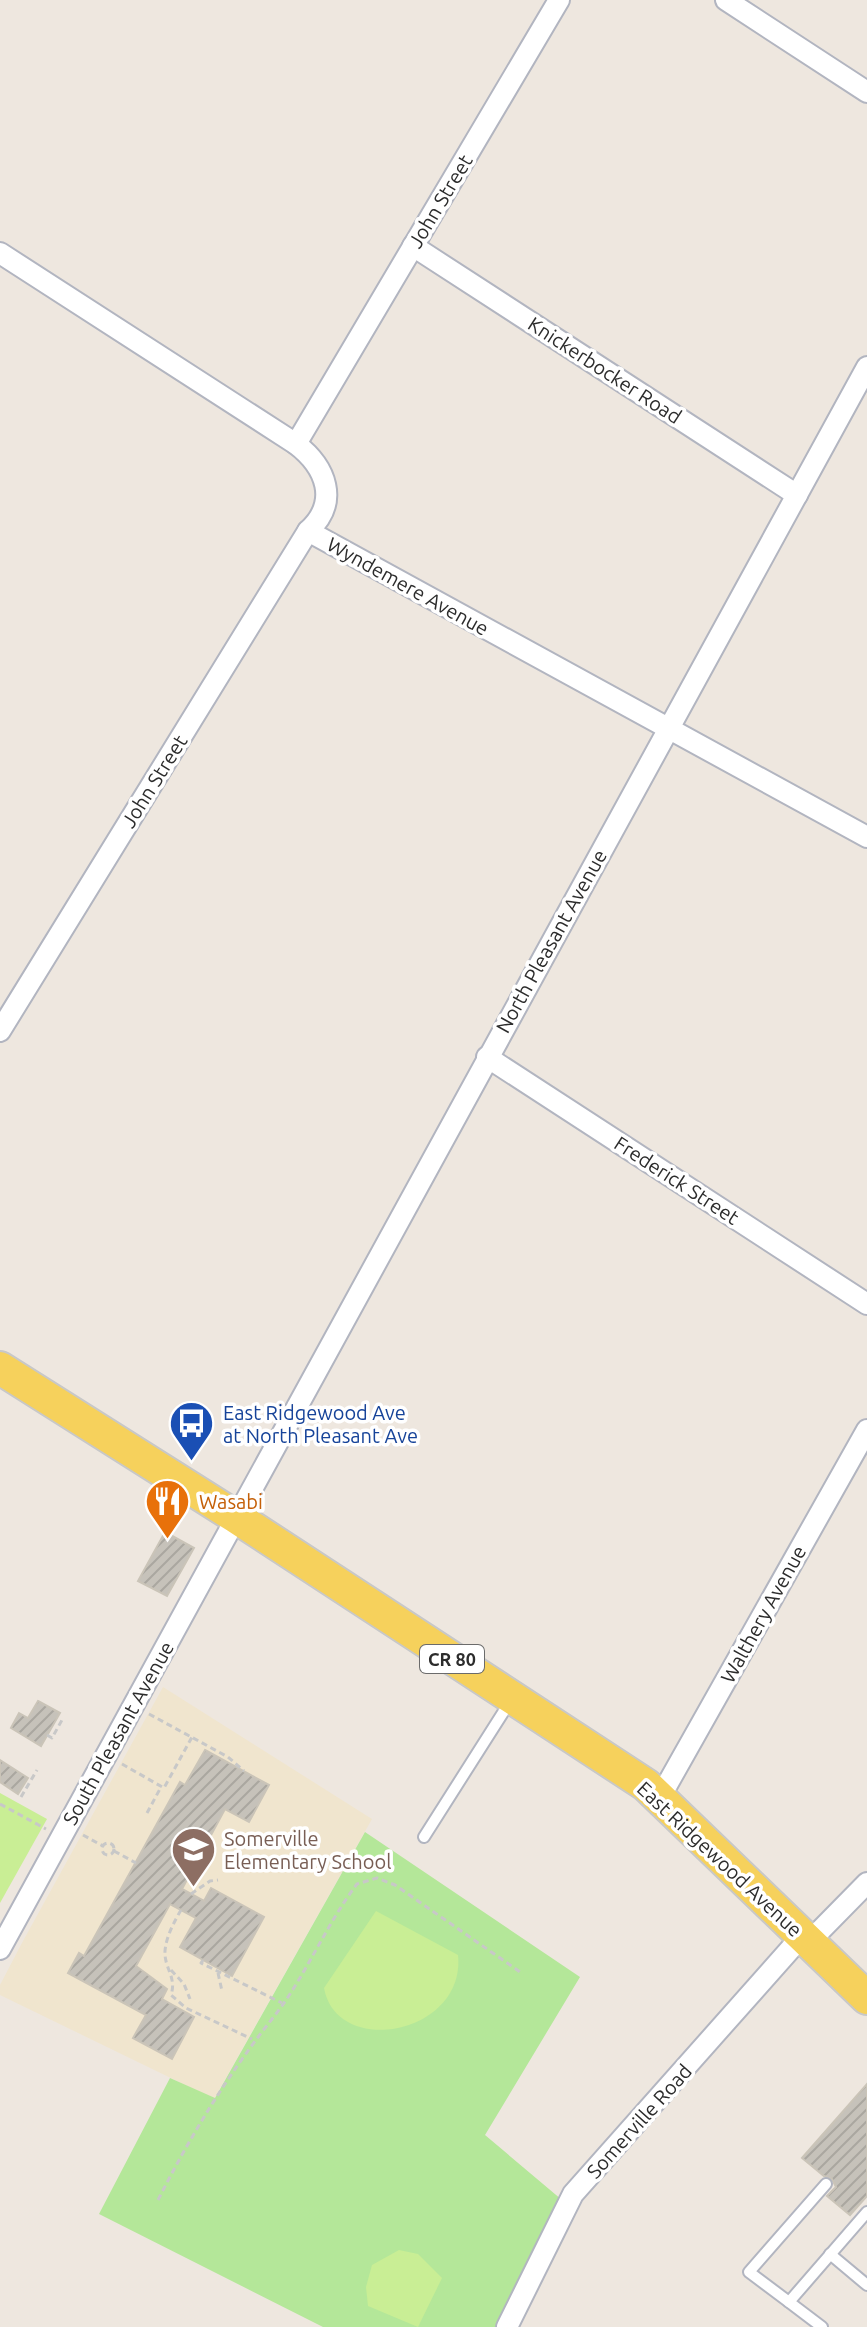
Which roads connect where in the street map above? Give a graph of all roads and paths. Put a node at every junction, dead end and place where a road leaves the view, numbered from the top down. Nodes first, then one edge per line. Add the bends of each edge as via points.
1 (559, 0) edge
2 (726, 0) edge
3 (867, 92) edge
4 (413, 246) junction
5 (0, 253) edge
6 (865, 377) edge
7 (296, 444) junction
8 (797, 495) junction
9 (308, 531) junction
10 (668, 728) junction
11 (867, 837) edge
12 (0, 1031) edge
13 (487, 1057) junction
14 (867, 1304) edge
15 (0, 1368) edge
16 (867, 1430) edge
17 (236, 1517) junction
18 (512, 1698) junction
19 (149, 1714) dead end
20 (62, 1720) dead end
21 (47, 1735) dead end
22 (192, 1737) junction
23 (122, 1764) dead end
24 (37, 1770) dead end
25 (244, 1771) dead end
26 (161, 1787) junction
27 (21, 1797) dead end
28 (659, 1799) junction
29 (0, 1804) edge
30 (147, 1813) dead end
31 (46, 1829) dead end
32 (83, 1835) dead end
33 (424, 1837) dead end
34 (103, 1846) junction
35 (114, 1851) junction
36 (136, 1863) dead end
37 (218, 1880) dead end
38 (867, 1883) edge
39 (191, 1894) dead end
40 (181, 1910) dead end
41 (806, 1939) junction
42 (0, 1949) edge
43 (203, 1960) dead end
44 (171, 1970) junction
45 (218, 1973) junction
46 (523, 1974) dead end
47 (222, 1991) dead end
48 (867, 1998) edge
49 (190, 1999) dead end
50 (282, 2003) junction
51 (253, 2040) junction
52 (826, 2184) dead end
53 (158, 2200) dead end
54 (867, 2212) edge
55 (830, 2254) junction
56 (867, 2285) edge
57 (789, 2302) junction
58 (507, 2327) edge
59 (822, 2327) edge

1 - 4 street, John Street
2 - 3 street
4 - 7 street, John Street
4 - 8 street, Knickerbocker Road
5 - 7 street, Wyndemere Avenue
6 - 8 street, North Pleasant Avenue
7 - 9 street, Wyndemere Avenue via 313,457 327,485 321,515
8 - 10 street, North Pleasant Avenue
9 - 10 street, Wyndemere Avenue
9 - 12 street, John Street
10 - 11 street, Wyndemere Avenue
10 - 13 street, North Pleasant Avenue
13 - 14 street, Frederick Street
13 - 17 street, North Pleasant Avenue
15 - 17 main road, East Ridgewood Avenue / CR 80
16 - 28 street, Walthery Avenue
17 - 18 main road, East Ridgewood Avenue / CR 80
17 - 42 street, South Pleasant Avenue
18 - 28 main road, East Ridgewood Avenue / CR 80 via 646,1785
18 - 33 lane
19 - 22 path
20 - 21 path via 52,1738
22 - 25 path
22 - 26 path
23 - 26 path
24 - 27 path
26 - 30 path
28 - 41 main road, East Ridgewood Avenue / CR 80
29 - 31 path
32 - 34 path
34 - 35 path via 110,1843
34 - 35 path via 104,1854
35 - 36 path
37 - 39 path
38 - 41 street, Somerville Road
40 - 44 path via 166,1949
41 - 48 main road, East Ridgewood Avenue / CR 80
41 - 58 street, Somerville Road via 573,2194
43 - 45 path
44 - 49 path
44 - 51 path via 174,1999
45 - 47 path
45 - 50 path
46 - 50 path via 395,1885 372,1878 349,1894
50 - 51 path
51 - 53 path via 197,2124
52 - 57 lane via 749,2272
54 - 55 lane
55 - 56 lane
55 - 57 lane
57 - 59 lane

